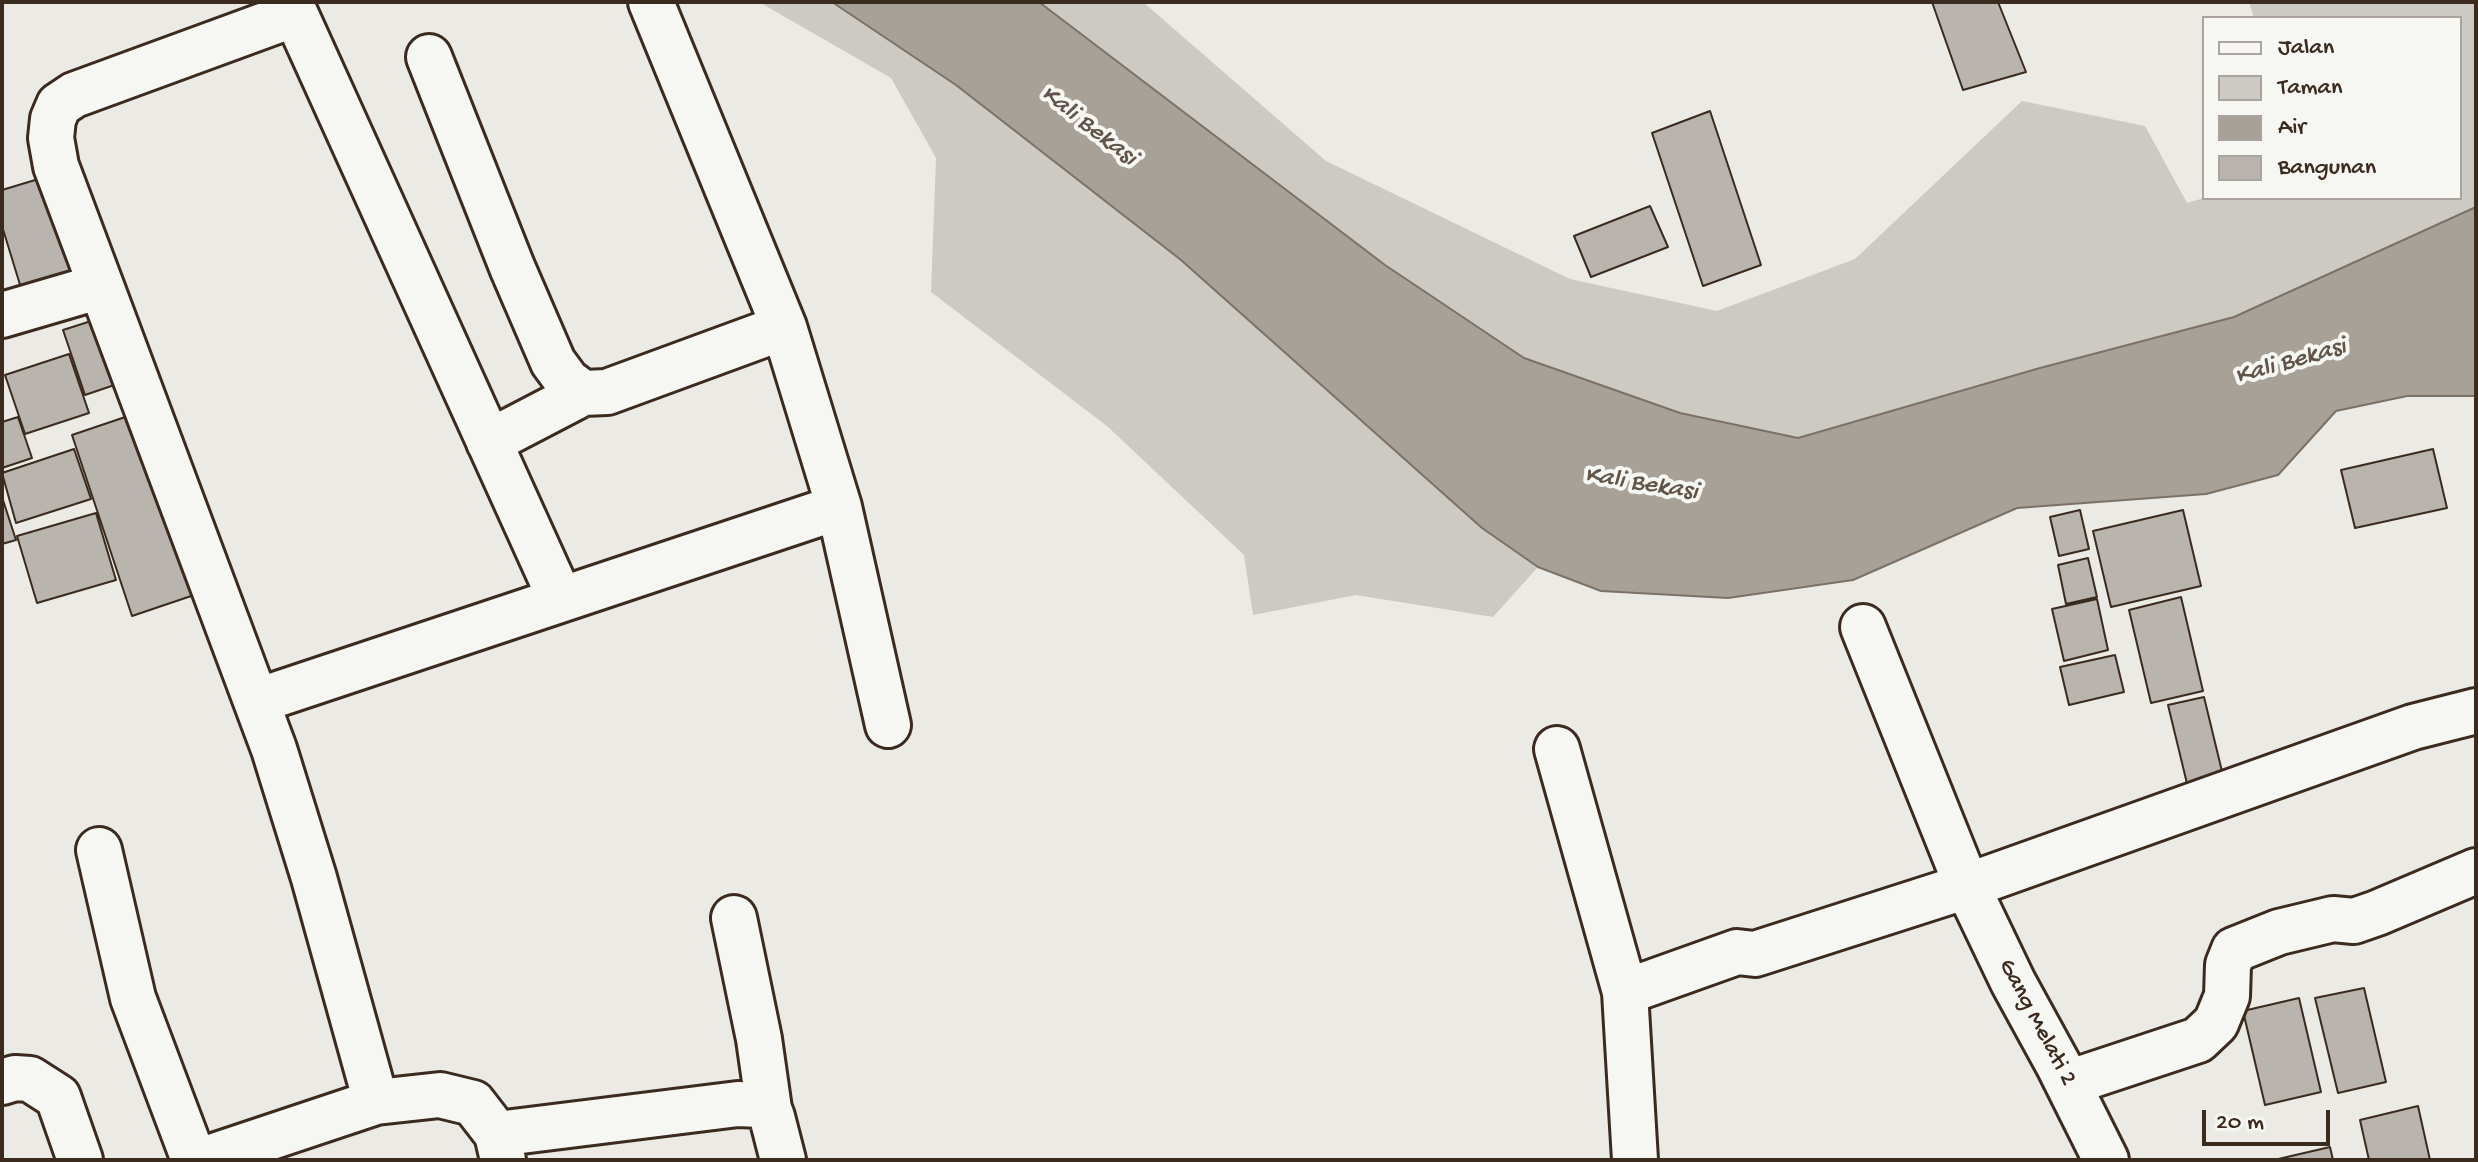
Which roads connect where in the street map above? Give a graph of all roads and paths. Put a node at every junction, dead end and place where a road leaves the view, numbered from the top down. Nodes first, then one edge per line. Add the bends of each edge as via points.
1 (651, 2) edge
2 (292, 8) edge
3 (429, 57) dead end
4 (101, 286) junction
5 (2, 315) edge
6 (784, 327) junction
7 (583, 393) junction
8 (489, 442) junction
9 (839, 507) junction
10 (560, 598) junction
11 (1863, 627) dead end
12 (257, 701) junction
13 (2476, 711) edge
14 (888, 725) dead end
15 (1557, 749) dead end
16 (99, 850) dead end
17 (2476, 871) edge
18 (1967, 886) junction
19 (734, 918) dead end
20 (1625, 992) junction
21 (2, 1082) edge
22 (2068, 1083) junction
23 (376, 1102) junction
24 (769, 1109) junction
25 (491, 1132) edge
26 (80, 1160) edge
27 (194, 1160) edge
28 (202, 1160) edge
29 (783, 1160) edge
30 (1635, 1160) edge
31 (2106, 1160) edge

1 - 6 street
2 - 4 street via 59,105 51,138 56,166
2 - 8 street
3 - 7 street via 553,362
4 - 5 street
4 - 12 street
6 - 7 street via 607,392
6 - 9 street
7 - 8 street
8 - 10 street
9 - 10 street
9 - 14 street
10 - 12 street
11 - 18 street, Gang Melati 2
12 - 23 street via 314,878
13 - 18 street via 2413,727
15 - 20 street
16 - 27 street via 133,998
17 - 22 street via 2354,921 2333,919 2279,932 2234,950 2227,996 2216,1023 2198,1040
18 - 20 street via 1755,954 1737,952
18 - 22 street, Gang Melati 2
19 - 24 street
20 - 30 street
21 - 26 street via 30,1079 58,1097
22 - 31 street, Gang Melati 2
23 - 25 street via 440,1095
23 - 28 street
24 - 25 street via 738,1104
24 - 29 street

